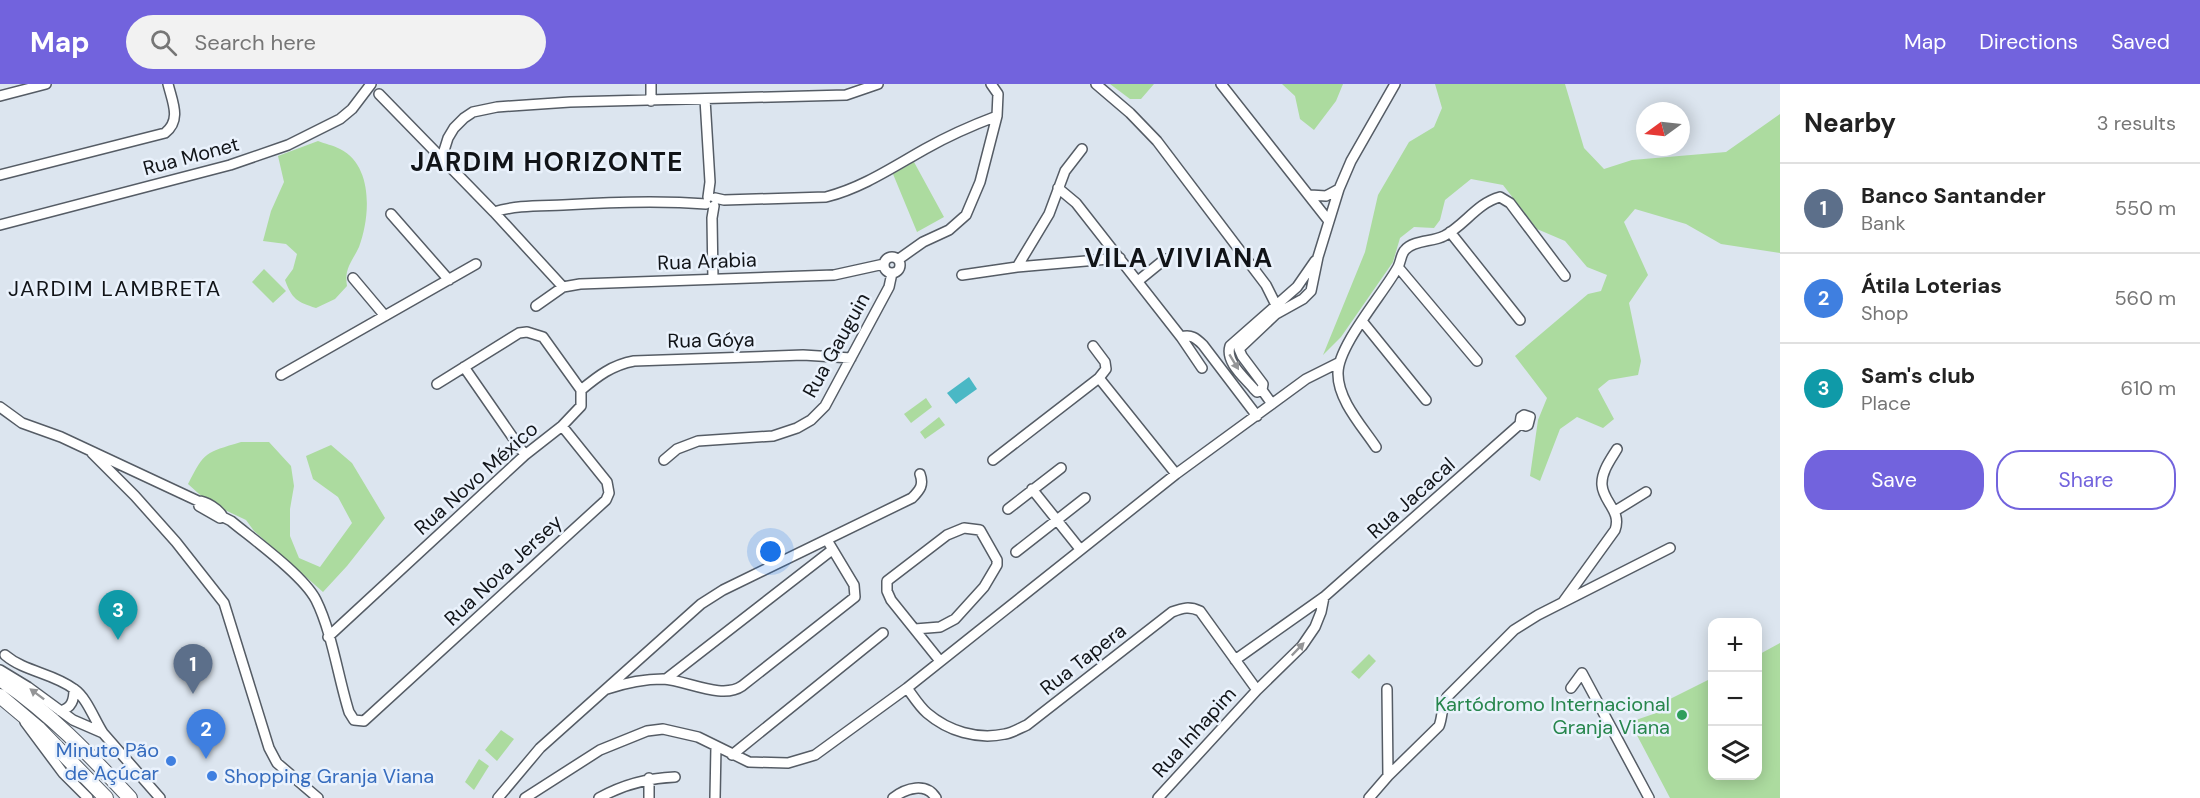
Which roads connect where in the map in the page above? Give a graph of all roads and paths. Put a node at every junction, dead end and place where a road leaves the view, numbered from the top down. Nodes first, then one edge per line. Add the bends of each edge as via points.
1 (46, 84) edge
2 (168, 84) edge
3 (371, 84) edge
4 (651, 84) edge
5 (829, 84) edge
6 (878, 84) edge
7 (991, 84) edge
8 (1096, 84) edge
9 (1221, 84) edge
10 (1395, 84) edge
11 (379, 94) dead end
12 (830, 95) junction
13 (0, 96) edge
14 (705, 99) junction
15 (651, 101) junction
16 (997, 116) junction
17 (448, 138) junction
18 (430, 144) junction
19 (1082, 149) dead end
20 (442, 157) junction
21 (0, 175) edge
22 (1058, 188) junction
23 (1339, 189) junction
24 (1310, 195) junction
25 (712, 201) junction
26 (514, 209) junction
27 (494, 212) junction
28 (391, 214) dead end
29 (1328, 220) junction
30 (505, 223) junction
31 (0, 225) edge
32 (1450, 232) junction
33 (1318, 257) junction
34 (1120, 258) junction
35 (899, 259) junction
36 (1165, 259) dead end
37 (476, 264) dead end
38 (884, 264) junction
39 (1017, 267) junction
40 (1398, 267) junction
41 (892, 273) junction
42 (962, 275) dead end
43 (1564, 276) dead end
44 (1305, 277) junction
45 (353, 278) dead end
46 (713, 279) junction
47 (449, 280) junction
48 (1138, 281) junction
49 (1266, 285) junction
50 (563, 287) junction
51 (1311, 291) junction
52 (1287, 294) junction
53 (1292, 305) junction
54 (536, 306) dead end
55 (1280, 308) junction
56 (385, 316) junction
57 (1520, 320) dead end
58 (1362, 321) junction
59 (1181, 337) junction
60 (1093, 345) dead end
61 (851, 358) junction
62 (1477, 361) dead end
63 (1338, 363) junction
64 (464, 367) junction
65 (1202, 368) dead end
66 (281, 375) dead end
67 (1099, 378) junction
68 (1259, 378) junction
69 (437, 384) dead end
70 (1251, 385) junction
71 (581, 390) junction
72 (1262, 390) junction
73 (1426, 400) dead end
74 (1272, 404) junction
75 (0, 407) edge
76 (1257, 416) junction
77 (1520, 424) dead end
78 (562, 426) junction
79 (1376, 447) dead end
80 (1617, 449) dead end
81 (92, 453) junction
82 (525, 455) junction
83 (664, 460) dead end
84 (993, 460) dead end
85 (1061, 468) dead end
86 (920, 474) dead end
87 (1176, 474) junction
88 (1032, 489) junction
89 (1646, 492) dead end
90 (1085, 498) dead end
91 (1008, 509) dead end
92 (1614, 511) junction
93 (1056, 521) junction
94 (826, 540) junction
95 (1670, 548) dead end
96 (1080, 549) junction
97 (832, 550) junction
98 (1016, 552) dead end
99 (1324, 597) junction
100 (1562, 603) junction
101 (915, 629) junction
102 (883, 633) dead end
103 (328, 637) junction
104 (5, 655) dead end
105 (1235, 660) junction
106 (940, 661) junction
107 (0, 670) edge
108 (0, 679) edge
109 (666, 680) junction
110 (907, 688) junction
111 (1571, 688) dead end
112 (74, 689) junction
113 (1387, 689) dead end
114 (604, 690) junction
115 (1257, 690) junction
116 (0, 696) edge
117 (13, 706) junction
118 (60, 711) junction
119 (103, 733) junction
120 (716, 746) junction
121 (732, 755) junction
122 (1388, 776) junction
123 (675, 777) dead end
124 (650, 778) junction
125 (88, 798) edge
126 (106, 798) edge
127 (130, 798) edge
128 (160, 798) edge
129 (318, 798) edge
130 (498, 798) edge
131 (525, 798) edge
132 (599, 798) edge
133 (649, 798) edge
134 (715, 798) edge
135 (894, 798) edge
136 (936, 798) edge
137 (1158, 798) edge
138 (1369, 798) edge
139 (1649, 798) edge

1 - 13 street
2 - 21 street via 176,116 165,133
3 - 31 street, Rua Monet via 340,119 288,145 230,165
4 - 15 street
5 - 12 street
6 - 12 street via 858,92
7 - 16 street via 998,94
8 - 49 street via 1157,141
9 - 24 street
10 - 23 street
11 - 18 street
12 - 14 street
14 - 15 street
14 - 25 street
15 - 17 street via 483,109 464,118
16 - 25 street via 847,191 825,197
16 - 35 street, Rua Arabia via 980,182 966,215
17 - 18 street
17 - 20 street
18 - 20 street
19 - 22 street
20 - 27 street
22 - 34 street via 1076,203
22 - 39 street via 1049,214
23 - 24 street via 1326,196
23 - 29 street
24 - 29 street
25 - 26 street
25 - 46 street
26 - 27 street
26 - 30 street
27 - 30 street
28 - 47 street
29 - 33 street
30 - 50 street
32 - 40 street via 1409,246
32 - 43 street via 1487,202 1505,198
32 - 57 street
33 - 44 street
33 - 51 street
34 - 39 street
34 - 48 street
35 - 38 street, Rua Arabia via 890,256
35 - 41 street, Rua Arabia via 900,268
36 - 48 street
37 - 47 street
38 - 41 street
38 - 46 street, Rua Arabia via 834,275
39 - 42 street
40 - 58 street
40 - 62 street
41 - 61 street, Rua Gauguin via 889,288
44 - 51 street
44 - 52 street
45 - 56 street
46 - 50 street, Rua Arabia
47 - 56 street
48 - 59 street
49 - 52 street
49 - 55 street
50 - 54 street, Rua Arabia
51 - 53 street
52 - 53 street
52 - 55 street
53 - 55 street
55 - 68 street via 1239,349
55 -> 70 street via 1230,346 1231,361
56 - 66 street
58 - 63 street
58 - 73 street
59 - 65 street
59 - 76 street via 1193,337 1203,345
60 - 67 street via 1105,363 1106,369
61 - 71 street, Rua Góya via 812,355 634,361 608,369
61 - 83 street, Rua Gauguin via 825,406 812,420 773,436 698,441 677,449
63 - 74 street via 1306,379
63 - 79 street via 1345,399
64 - 69 street
64 - 71 street via 519,333 535,333 543,337
64 - 82 street
67 - 84 street
67 - 87 street
68 - 70 street
68 - 72 street
70 - 72 street via 1257,392
71 - 78 street, Rua Novo México via 581,406
72 - 74 street
74 - 76 street
75 - 81 street via 22,423 61,436
76 - 87 street
77 - 99 street, Rua Jacacal
78 - 82 street, Rua Novo México
78 - 103 street, Rua Nova Jersey via 607,482 606,500 364,720 354,720 349,712
80 - 92 street via 1602,484
81 - 103 street via 198,501 200,506 231,521 309,591
81 - 129 street via 176,542 224,603 269,748 277,763
82 - 103 street, Rua Novo México
85 - 88 street
86 - 94 street via 923,481 912,498
87 - 96 street
88 - 91 street
88 - 93 street
89 - 92 street
90 - 93 street
92 - 100 street via 1618,523 1615,530
93 - 96 street
93 - 98 street
94 - 97 street
94 - 114 street via 700,604
95 - 100 street
96 - 106 street
97 - 109 street
97 - 109 street via 854,585 855,597 737,690 726,692
99 - 105 street, Rua Jacacal
115 -> 99 street, Rua Inhapim via 1309,637 1322,612
100 - 122 street via 1514,630 1459,684 1444,703 1439,726
101 - 101 street via 949,623 984,587 997,560 980,530 964,528 947,535 887,581 891,600
101 - 106 street
102 - 121 street
104 - 112 street
105 - 110 street, Rua Tapera via 1200,611 1183,608 1172,612 1027,725 1007,734 968,734 945,726 925,712
105 - 115 street, Rua Tapera
106 - 110 street
118 -> 107 street
108 - 127 highway via 78,742
109 - 114 street via 634,682
110 - 121 street via 815,755 775,764 749,762
111 - 139 street via 1582,673
112 - 118 street via 72,704
112 - 119 street
113 - 122 street
114 - 130 street via 540,748
115 - 137 street, Rua Inhapim
116 - 117 highway
117 - 125 street via 56,764
117 - 126 highway
118 - 119 street
119 - 128 street
120 - 121 street
120 - 131 street via 680,732 647,731 600,750
120 - 134 street
122 - 138 street
123 - 124 street
124 - 132 street
124 - 133 street
135 - 136 street via 920,788 929,790

